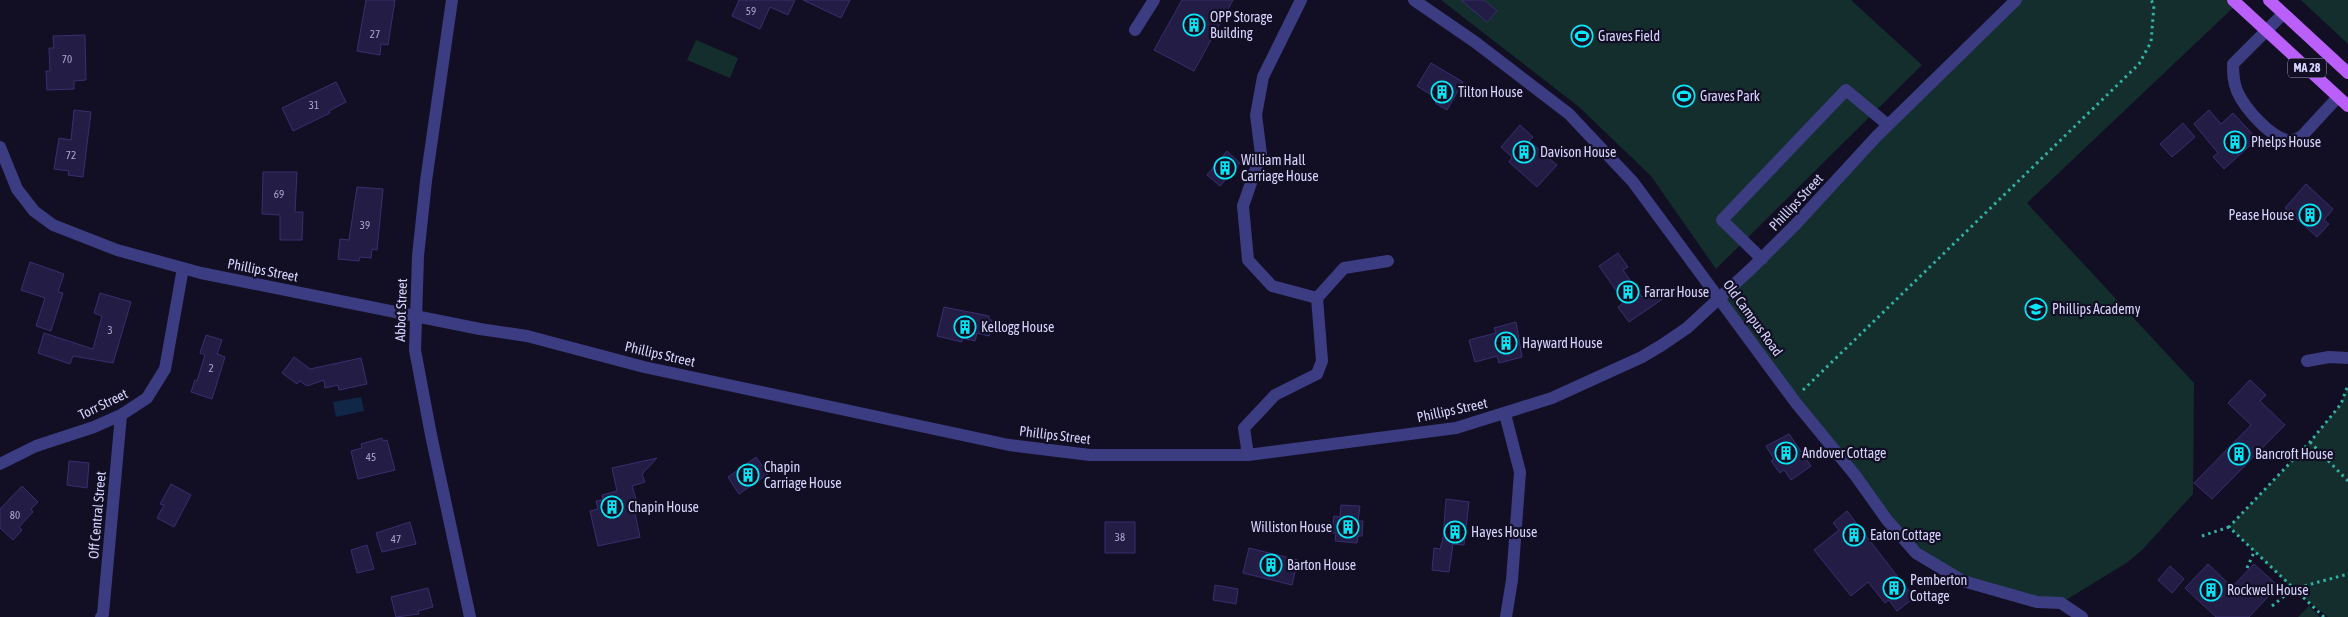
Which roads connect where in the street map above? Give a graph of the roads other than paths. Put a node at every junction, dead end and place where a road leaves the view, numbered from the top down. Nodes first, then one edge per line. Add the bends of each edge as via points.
1 (452, 0) edge
2 (1154, 0) edge
3 (1301, 0) edge
4 (1414, 0) edge
5 (2016, 0) edge
6 (2233, 0) edge
7 (2269, 0) edge
8 (2283, 14) junction
9 (1135, 30) dead end
10 (2266, 30) junction
11 (2348, 73) edge
12 (2338, 97) junction
13 (2348, 106) edge
14 (1888, 126) junction
15 (0, 147) edge
16 (1762, 259) junction
17 (1388, 261) dead end
18 (183, 268) junction
19 (1317, 298) junction
20 (1720, 298) junction
21 (415, 316) junction
22 (2348, 358) edge
23 (2307, 361) dead end
24 (1505, 414) junction
25 (121, 415) junction
26 (1248, 455) junction
27 (0, 464) edge
28 (101, 617) edge
29 (470, 617) edge
30 (1506, 617) edge
31 (2082, 617) edge

1 - 21 street, Abbot Street via 426,181
2 - 9 street
3 - 19 street via 1263,77 1256,115 1261,154 1243,206 1248,260 1272,286
4 - 20 street, Old Campus Road via 1569,114 1633,182
5 - 14 street, Phillips Street
6 - 10 main road, MA 28
7 - 8 main road, MA 28
8 - 10 street
8 - 11 main road, MA 28
10 - 12 main road, MA 28
10 - 12 street via 2233,64 2232,78 2248,109 2275,137 2292,141 2302,136
12 - 13 main road, MA 28
14 - 16 street, Phillips Street
14 - 16 street via 1846,90 1722,220
15 - 18 street, Phillips Street via 16,190 34,211 53,225 117,250
16 - 20 street, Phillips Street
17 - 19 street via 1344,268
18 - 21 street, Phillips Street
18 - 25 street, Torr Street via 165,369 147,398
19 - 26 street via 1322,361 1317,374 1275,395 1244,428
20 - 24 street, Phillips Street via 1687,328 1642,357 1552,398
20 - 31 street, Old Campus Road via 1793,399 1916,553 1963,581 2038,602 2061,603
21 - 26 street, Phillips Street via 527,336 644,368 1009,445 1090,455
21 - 29 street, Abbot Street via 416,356
22 - 23 street
24 - 26 street, Phillips Street via 1456,428
24 - 30 street via 1520,472
25 - 27 street, Torr Street via 36,446
25 - 28 street, Off Central Street

